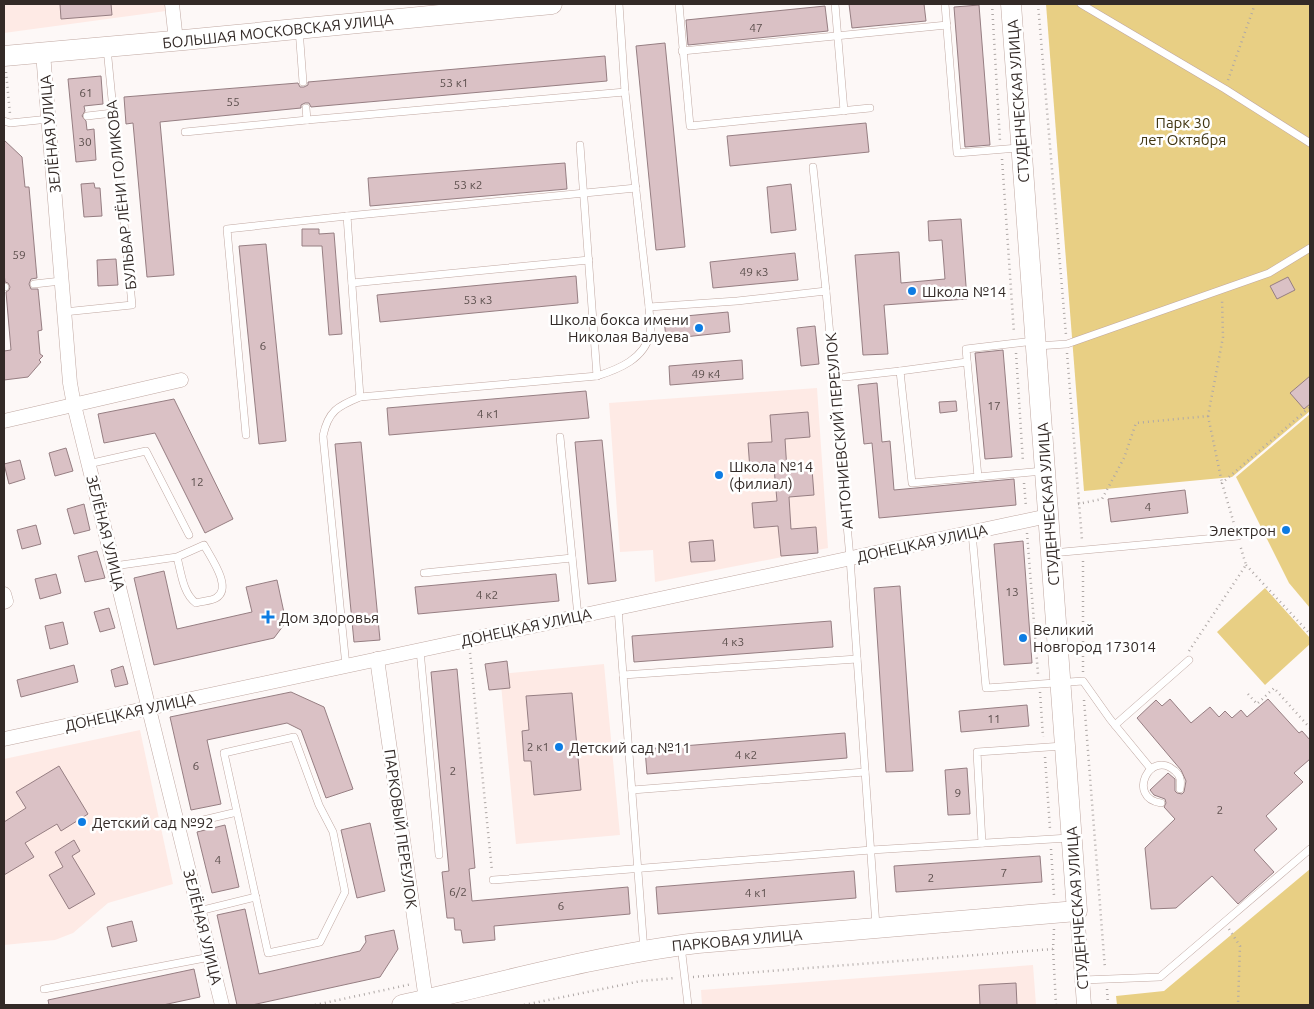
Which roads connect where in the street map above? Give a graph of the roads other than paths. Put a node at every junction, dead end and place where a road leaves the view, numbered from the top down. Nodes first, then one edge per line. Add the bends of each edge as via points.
1 (172, 4) edge
2 (552, 4) edge
3 (619, 4) edge
4 (679, 4) edge
5 (835, 4) edge
6 (945, 4) edge
7 (1011, 4) edge
8 (1080, 4) edge
9 (947, 25) junction
10 (299, 29) junction
11 (838, 36) junction
12 (176, 41) junction
13 (107, 48) junction
14 (682, 51) junction
15 (44, 53) junction
16 (4, 56) edge
17 (303, 82) dead end
18 (625, 92) junction
19 (306, 108) dead end
20 (870, 108) dead end
21 (844, 111) junction
22 (113, 113) junction
23 (87, 116) dead end
24 (49, 119) junction
25 (307, 120) junction
26 (7, 122) edge
27 (185, 132) dead end
28 (1310, 143) edge
29 (580, 145) dead end
30 (1022, 148) junction
31 (813, 167) dead end
32 (636, 188) junction
33 (584, 193) junction
34 (347, 216) junction
35 (1310, 248) edge
36 (589, 260) junction
37 (62, 281) junction
38 (352, 283) junction
39 (34, 284) dead end
40 (826, 291) junction
41 (649, 307) junction
42 (64, 312) junction
43 (1036, 344) junction
44 (967, 362) junction
45 (900, 371) junction
46 (597, 376) junction
47 (845, 377) dead end
48 (181, 380) dead end
49 (360, 397) junction
50 (74, 405) junction
51 (4, 421) edge
52 (246, 435) dead end
53 (560, 437) dead end
54 (88, 464) junction
55 (1045, 471) junction
56 (978, 476) junction
57 (1048, 516) junction
58 (972, 533) junction
59 (189, 535) dead end
60 (1238, 536) dead end
61 (1052, 553) junction
62 (176, 557) junction
63 (572, 558) junction
64 (850, 558) junction
65 (114, 566) junction
66 (424, 573) dead end
67 (4, 594) edge
68 (4, 602) edge
69 (618, 608) junction
70 (578, 616) junction
71 (420, 650) junction
72 (377, 659) junction
73 (857, 659) junction
74 (1189, 660) dead end
75 (346, 666) junction
76 (623, 675) junction
77 (1061, 683) junction
78 (149, 707) junction
79 (1115, 726) junction
80 (4, 739) edge
81 (1066, 746) junction
82 (1151, 768) junction
83 (865, 772) junction
84 (1180, 789) dead end
85 (632, 790) junction
86 (1161, 803) dead end
87 (236, 812) junction
88 (178, 826) junction
89 (1072, 838) junction
90 (982, 843) junction
91 (1310, 848) edge
92 (871, 850) junction
93 (439, 856) dead end
94 (638, 868) junction
95 (493, 880) road end
96 (256, 897) junction
97 (199, 911) junction
98 (1077, 912) junction
99 (877, 928) junction
100 (681, 945) junction
101 (644, 951) junction
102 (210, 957) junction
103 (1082, 980) junction
104 (44, 989) dead end
105 (426, 1002) edge
106 (222, 1005) edge
107 (402, 1005) edge
108 (688, 1005) edge
109 (1084, 1005) edge

1 - 12 street
2 - 10 street, БОЛЬШАЯ МОСКОВСКАЯ УЛИЦА
3 - 18 lane
4 - 14 lane
5 - 11 lane
6 - 9 lane
7 - 30 street, СТУДЕНЧЕСКАЯ УЛИЦА
8 - 28 lane
9 - 11 lane
9 - 30 lane via 957,153
10 - 12 street, БОЛЬШАЯ МОСКОВСКАЯ УЛИЦА
10 - 17 lane
11 - 14 lane
11 - 21 lane
12 - 13 street, БОЛЬШАЯ МОСКОВСКАЯ УЛИЦА
13 - 15 street, БОЛЬШАЯ МОСКОВСКАЯ УЛИЦА
13 - 22 lane, БУЛЬВАР ЛЁНИ ГОЛИКОВА
14 - 21 lane via 690,126
15 - 16 street, БОЛЬШАЯ МОСКОВСКАЯ УЛИЦА
15 - 24 street, ЗЕЛЁНАЯ УЛИЦА
18 - 25 lane
18 - 32 lane
19 - 25 lane
20 - 21 lane
22 - 23 lane
22 - 42 lane, БУЛЬВАР ЛЁНИ ГОЛИКОВА via 132,305
24 - 26 lane
24 - 37 street, ЗЕЛЁНАЯ УЛИЦА
25 - 27 lane
29 - 33 lane
30 - 43 street, СТУДЕНЧЕСКАЯ УЛИЦА
31 - 40 lane, АНТОНИЕВСКИЙ ПЕРЕУЛОК
32 - 33 lane
32 - 41 lane
33 - 34 lane
33 - 36 lane
34 - 38 lane
34 - 52 lane via 226,229
35 - 43 lane via 1269,273 1066,344
36 - 38 lane
36 - 46 lane
37 - 39 lane
37 - 42 street, ЗЕЛЁНАЯ УЛИЦА
38 - 49 lane
40 - 41 lane
40 - 64 lane, АНТОНИЕВСКИЙ ПЕРЕУЛОК
41 - 46 lane via 650,332 644,347 626,365
42 - 50 street, ЗЕЛЁНАЯ УЛИЦА
43 - 44 lane via 966,349
43 - 55 street, СТУДЕНЧЕСКАЯ УЛИЦА
44 - 45 lane
44 - 56 lane
45 - 47 lane
45 - 56 lane via 912,483
46 - 49 lane
48 - 50 street
49 - 75 lane via 332,413 323,436
50 - 51 street
50 - 54 street, ЗЕЛЁНАЯ УЛИЦА
53 - 63 lane
54 - 59 lane via 146,451
54 - 65 street, ЗЕЛЁНАЯ УЛИЦА
55 - 56 lane
55 - 57 street, СТУДЕНЧЕСКАЯ УЛИЦА
57 - 58 street, ДОНЕЦКАЯ УЛИЦА
57 - 61 street, СТУДЕНЧЕСКАЯ УЛИЦА
58 - 64 street, ДОНЕЦКАЯ УЛИЦА
58 - 77 lane via 986,688
60 - 61 lane
61 - 77 street, СТУДЕНЧЕСКАЯ УЛИЦА
62 - 62 lane via 191,599 196,603 220,595 223,581 204,545
62 - 65 lane
63 - 66 lane
63 - 70 lane
64 - 69 street, ДОНЕЦКАЯ УЛИЦА
64 - 73 lane, АНТОНИЕВСКИЙ ПЕРЕУЛОК
65 - 78 street, ЗЕЛЁНАЯ УЛИЦА
67 - 68 street
69 - 70 street, ДОНЕЦКАЯ УЛИЦА
69 - 76 lane
70 - 71 street, ДОНЕЦКАЯ УЛИЦА
71 - 72 street, ДОНЕЦКАЯ УЛИЦА
71 - 93 lane
72 - 75 street, ДОНЕЦКАЯ УЛИЦА
72 - 105 street, ПАРКОВЫЙ ПЕРЕУЛОК
73 - 76 lane
73 - 83 lane, АНТОНИЕВСКИЙ ПЕРЕУЛОК
74 - 79 lane
75 - 78 street, ДОНЕЦКАЯ УЛИЦА
76 - 85 lane
77 - 79 lane via 1083,681
77 - 81 street, СТУДЕНЧЕСКАЯ УЛИЦА
78 - 80 street, ДОНЕЦКАЯ УЛИЦА
78 - 88 street, ЗЕЛЁНАЯ УЛИЦА
79 - 82 lane
81 - 89 street, СТУДЕНЧЕСКАЯ УЛИЦА
81 - 90 lane via 977,752
82 - 84 lane via 1160,765 1170,767 1178,773
82 - 86 lane via 1144,776 1143,786 1146,796
83 - 85 lane
83 - 92 lane, АНТОНИЕВСКИЙ ПЕРЕУЛОК
85 - 94 lane
87 - 88 lane
87 - 96 lane
87 - 96 lane via 224,753 294,737 319,805 333,832 345,892 320,942 268,953
88 - 97 street, ЗЕЛЁНАЯ УЛИЦА
89 - 90 lane
89 - 98 street, СТУДЕНЧЕСКАЯ УЛИЦА
90 - 92 lane
91 - 103 lane via 1160,977
92 - 94 lane
92 - 99 lane, АНТОНИЕВСКИЙ ПЕРЕУЛОК
94 - 95 lane
94 - 101 lane
96 - 97 lane
97 - 102 street, ЗЕЛЁНАЯ УЛИЦА
98 - 99 street, ПАРКОВАЯ УЛИЦА
98 - 103 street, СТУДЕНЧЕСКАЯ УЛИЦА
99 - 100 street, ПАРКОВАЯ УЛИЦА
100 - 101 street, ПАРКОВАЯ УЛИЦА
100 - 108 lane
101 - 105 street, ПАРКОВАЯ УЛИЦА
102 - 104 lane
102 - 106 street, ЗЕЛЁНАЯ УЛИЦА
103 - 109 street, СТУДЕНЧЕСКАЯ УЛИЦА
105 - 107 street, ПАРКОВАЯ УЛИЦА

